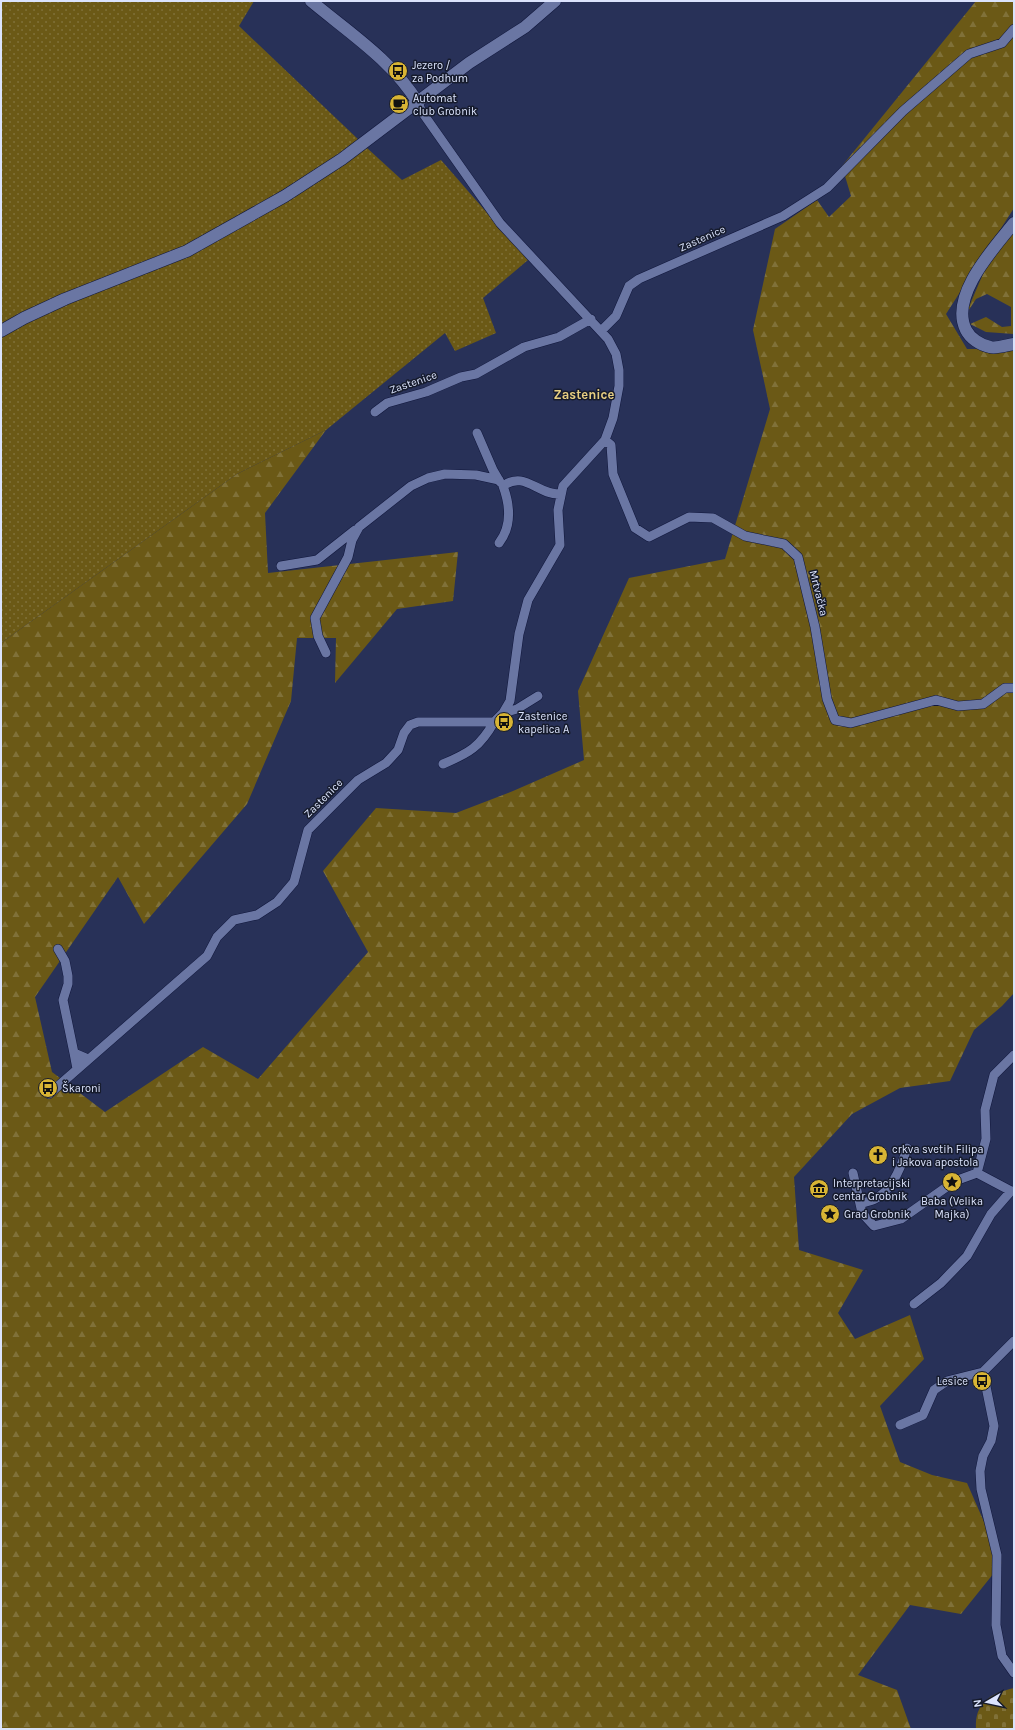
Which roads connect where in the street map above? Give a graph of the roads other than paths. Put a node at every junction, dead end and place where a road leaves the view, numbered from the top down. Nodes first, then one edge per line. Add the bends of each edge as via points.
1 (311, 1) edge
2 (555, 1) edge
3 (1014, 29) edge
4 (418, 103) junction
5 (1014, 223) edge
6 (591, 319) junction
7 (1, 331) edge
8 (601, 331) junction
9 (1014, 344) edge
10 (375, 412) dead end
11 (477, 433) dead end
12 (604, 440) junction
13 (501, 483) junction
14 (560, 494) junction
15 (359, 527) junction
16 (499, 543) dead end
17 (281, 566) dead end
18 (326, 653) dead end
19 (1014, 688) edge
20 (538, 696) dead end
21 (503, 713) junction
22 (494, 722) junction
23 (443, 764) dead end
24 (58, 949) dead end
25 (74, 1053) junction
26 (1014, 1055) edge
27 (88, 1059) junction
28 (77, 1069) junction
29 (49, 1094) dead end
30 (907, 1148) dead end
31 (853, 1172) dead end
32 (977, 1173) junction
33 (1013, 1191) edge
34 (860, 1204) junction
35 (914, 1304) dead end
36 (1014, 1341) edge
37 (983, 1372) junction
38 (900, 1425) dead end
39 (1014, 1673) edge

1 - 4 main road via 392,68 408,86
2 - 4 main road via 525,27 469,63
3 - 8 street, Zastenice via 1002,43 969,54 903,111 830,185 783,216 639,278 629,286 616,316
4 - 6 street via 500,222
4 - 7 main road via 342,159 291,192 187,251 65,299
5 - 9 main road via 983,262 968,289 962,309 962,323 969,337 990,348
6 - 8 street
6 - 10 street, Zastenice via 559,337 524,347 476,374 387,403
8 - 12 street via 616,354 620,370 613,418
11 - 13 street
12 - 14 street via 579,470 568,478
12 - 19 street, Mrtvačka via 611,445 612,474 635,528 649,537 689,517 713,518 746,536 784,544 798,557 815,627 827,699 835,720 851,723 936,700 958,706 983,704 1005,688
13 - 14 street via 525,481 551,494
13 - 15 street via 476,475 446,474 428,478 411,486
13 - 16 street via 507,497 508,528
14 - 21 street via 560,545 528,600 519,634 510,701
15 - 17 street via 317,560
15 - 18 street via 352,540 348,557 315,618 318,636
20 - 21 street via 517,709
21 - 22 street
22 - 23 street via 486,738 478,746
22 - 27 street, Zastenice via 418,722 410,725 398,750 386,764 358,780 308,830 294,882 277,902 257,915 234,920 225,927 207,956
24 - 25 street via 65,961 68,976 63,1000
25 - 27 street
25 - 28 street
26 - 32 street via 994,1075 985,1110 986,1139
27 - 28 street, Zastenice
28 - 29 street, Zastenice
30 - 34 street via 903,1161 884,1192 876,1199
31 - 34 street
32 - 33 street
32 - 34 street via 955,1181 901,1219 874,1226 862,1213
33 - 35 street via 991,1214 967,1256 941,1283
36 - 37 street
37 - 38 street via 946,1381 934,1390 923,1415
37 - 39 street via 994,1426 980,1471 997,1555 996,1624 1002,1656

